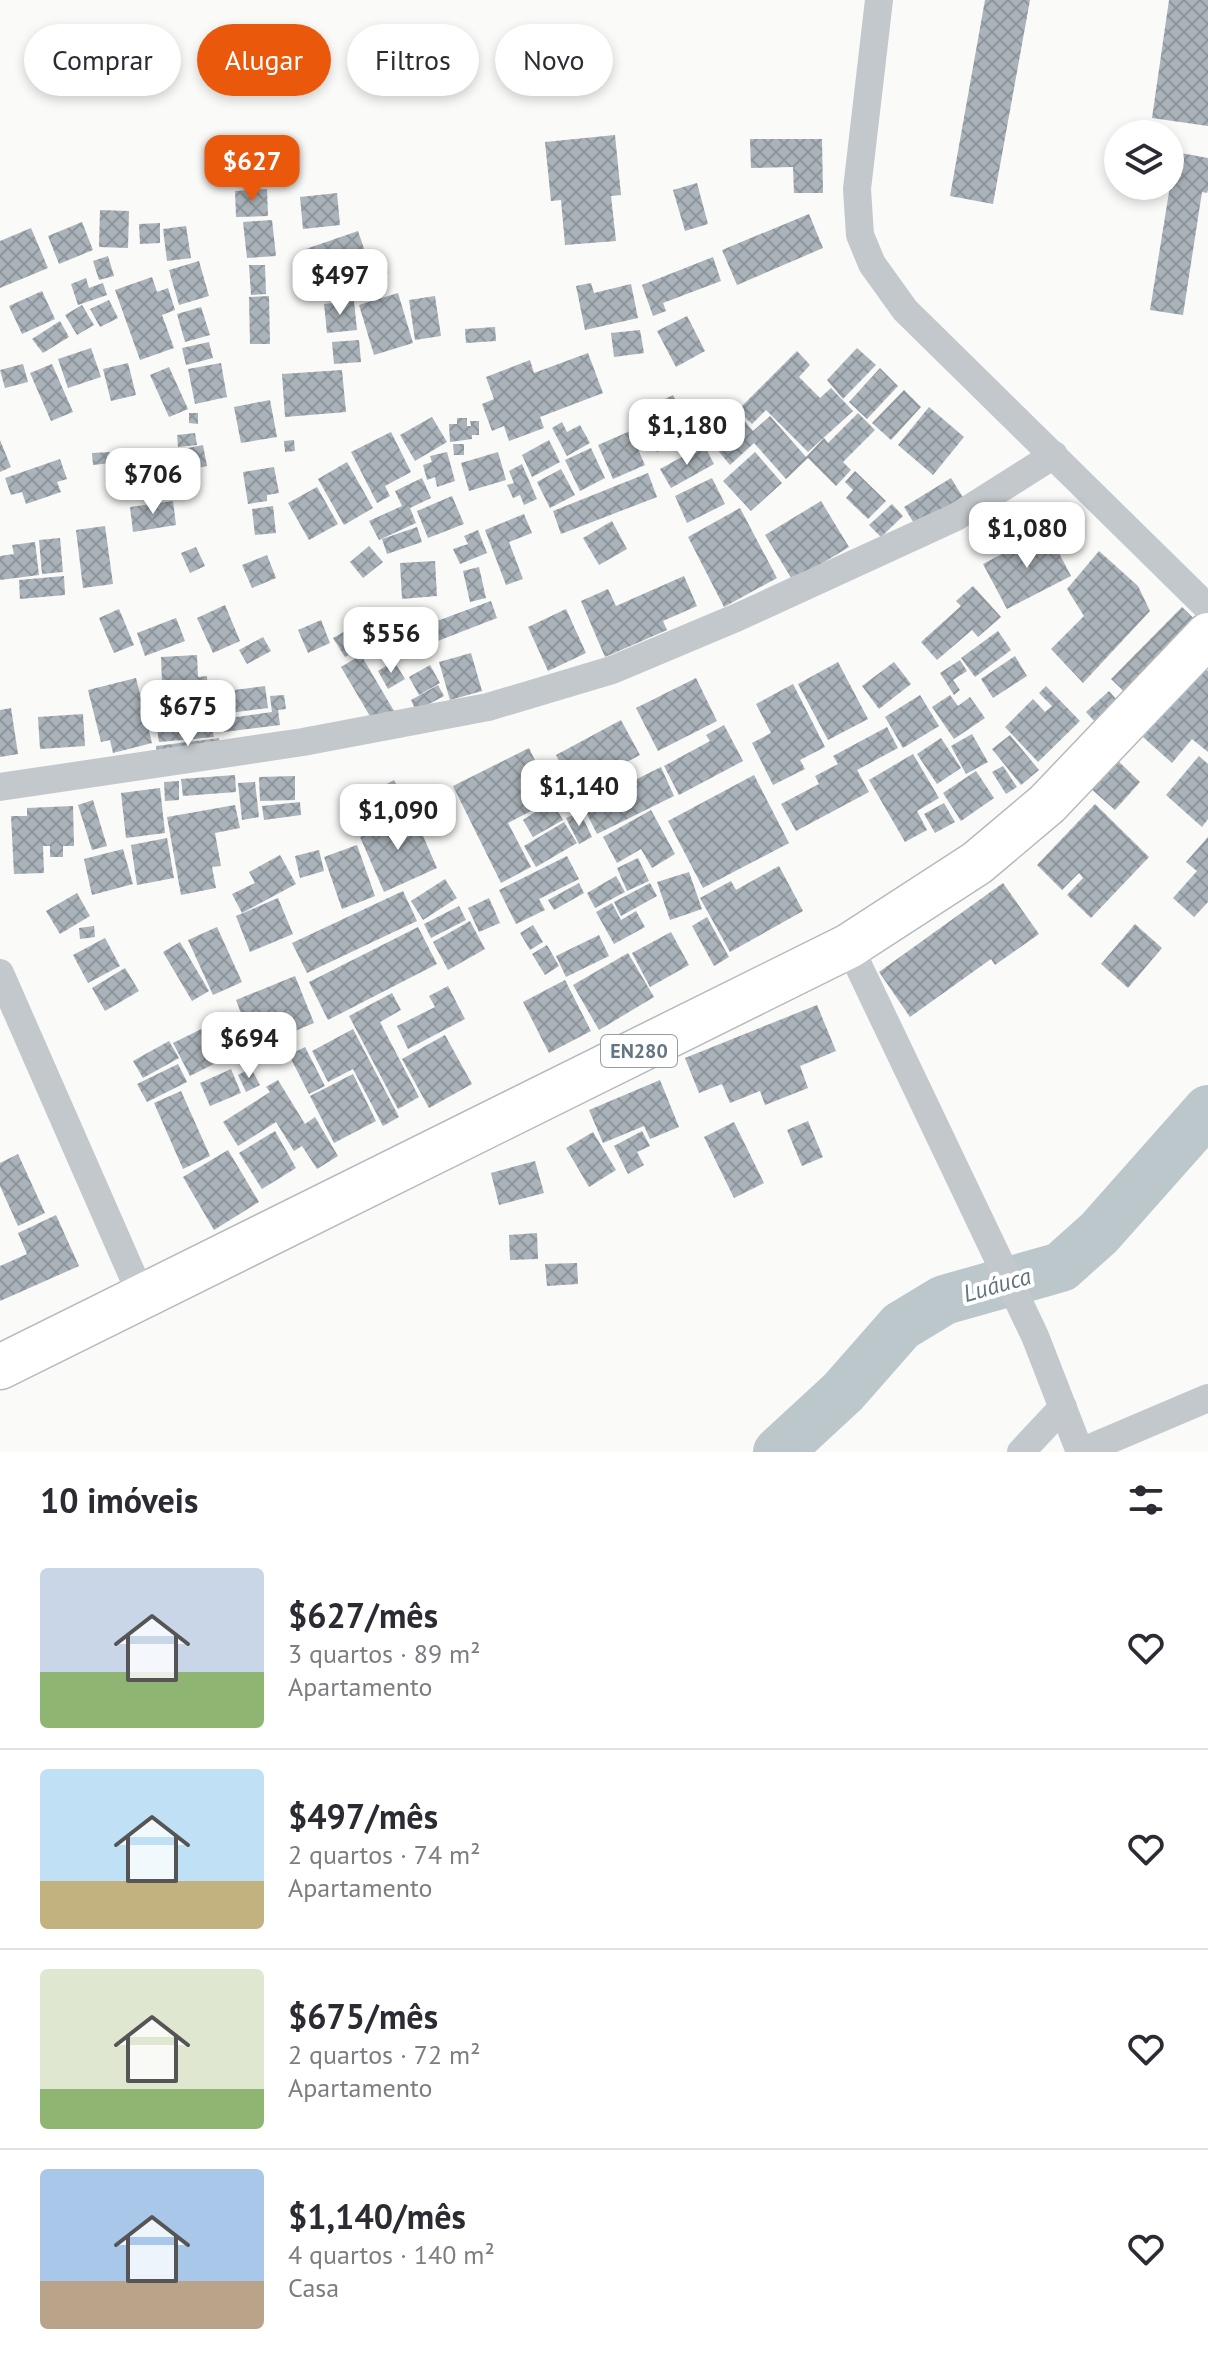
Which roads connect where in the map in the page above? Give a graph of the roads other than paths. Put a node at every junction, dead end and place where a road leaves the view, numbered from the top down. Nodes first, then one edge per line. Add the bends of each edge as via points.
1 (879, 0) edge
2 (1054, 455) junction
3 (1208, 608) edge
4 (1208, 635) edge
5 (0, 787) edge
6 (849, 946) junction
7 (3, 987) edge
8 (142, 1297) junction
9 (0, 1367) edge
10 (1208, 1398) edge
11 (1063, 1407) junction
12 (1021, 1452) edge
13 (1080, 1452) edge

1 - 2 street via 857,189 860,235 872,264 905,310
2 - 3 street
2 - 5 street via 956,517 612,670 488,707 289,744
4 - 6 main road, EN280 via 1047,804 977,863
6 - 8 main road, EN280
6 - 11 street via 1035,1336
7 - 8 street
8 - 9 main road, EN280
10 - 13 street
11 - 12 street
11 - 13 street

